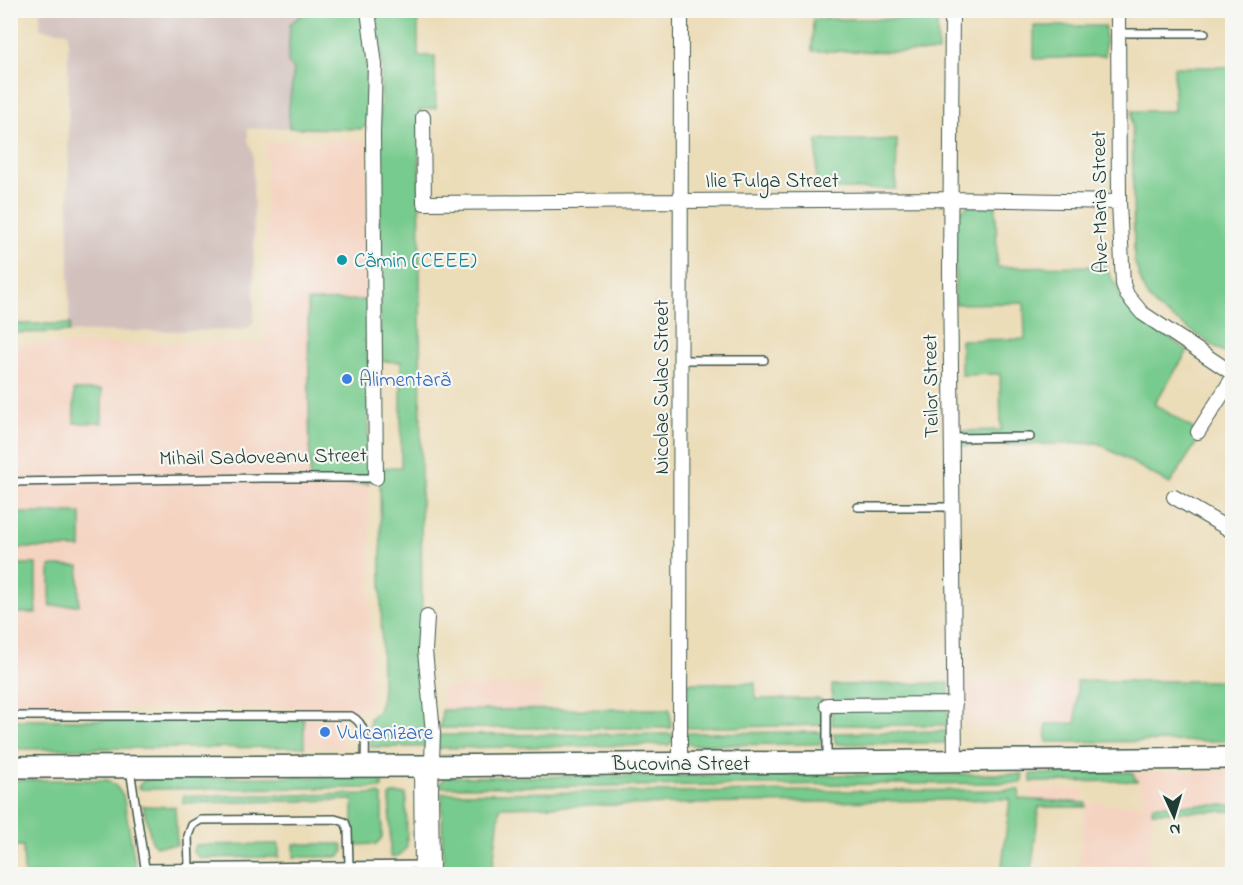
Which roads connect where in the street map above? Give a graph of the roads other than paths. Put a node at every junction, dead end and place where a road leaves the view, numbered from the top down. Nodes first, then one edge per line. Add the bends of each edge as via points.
1 (376, 10) edge
2 (502, 10) edge
3 (681, 10) edge
4 (952, 10) edge
5 (1118, 10) edge
6 (368, 11) edge
7 (522, 11) edge
8 (1118, 33) junction
9 (1205, 33) dead end
10 (423, 117) dead end
11 (950, 200) junction
12 (682, 201) junction
13 (1119, 202) junction
14 (682, 360) junction
15 (764, 360) dead end
16 (1233, 373) edge
17 (1233, 379) edge
18 (1198, 432) dead end
19 (1030, 437) dead end
20 (952, 438) junction
21 (376, 478) joint
22 (10, 482) edge
23 (1174, 497) dead end
24 (858, 507) dead end
25 (953, 507) junction
26 (1233, 531) edge
27 (427, 617) dead end
28 (955, 704) junction
29 (827, 705) joint
30 (10, 716) edge
31 (1233, 758) edge
32 (955, 761) junction
33 (827, 762) junction
34 (680, 763) junction
35 (365, 766) junction
36 (426, 766) junction
37 (10, 767) edge
38 (130, 767) junction
39 (349, 865) junction
40 (189, 867) junction
41 (427, 870) edge
42 (146, 871) edge

1 - 6 lane
2 - 7 lane
3 - 12 street, Nicolae Sulac Street
4 - 11 street, Teilor Street
5 - 8 street, Ave-Maria Street
6 - 21 street, Mihail Sadoveanu Street via 375,65
8 - 9 lane
8 - 13 street, Ave-Maria Street
10 - 12 street, Ilie Fulga Street via 424,203
11 - 12 street, Ilie Fulga Street
11 - 13 street, Ilie Fulga Street
11 - 20 street, Teilor Street
12 - 14 street, Nicolae Sulac Street
13 - 16 street, Ave-Maria Street via 1121,274 1127,295 1142,313
14 - 15 lane
14 - 34 street, Nicolae Sulac Street
17 - 18 street
19 - 20 lane
20 - 25 street, Teilor Street
21 - 22 lane, Mihail Sadoveanu Street
23 - 26 street
24 - 25 lane
25 - 28 street, Teilor Street
27 - 36 street via 425,651 433,732
28 - 29 street
28 - 32 street, Teilor Street
29 - 33 lane
30 - 35 lane via 351,716 363,726
31 - 32 main road, Bucovina Street
32 - 33 main road, Bucovina Street
33 - 34 main road, Bucovina Street
34 - 36 main road, Bucovina Street
35 - 36 main road, Bucovina Street
35 - 38 main road, Bucovina Street
36 - 41 street
37 - 38 main road, Bucovina Street
38 - 42 lane
39 - 40 lane
39 - 40 lane via 345,822 201,820 192,825 188,836
39 - 41 lane
40 - 42 lane

